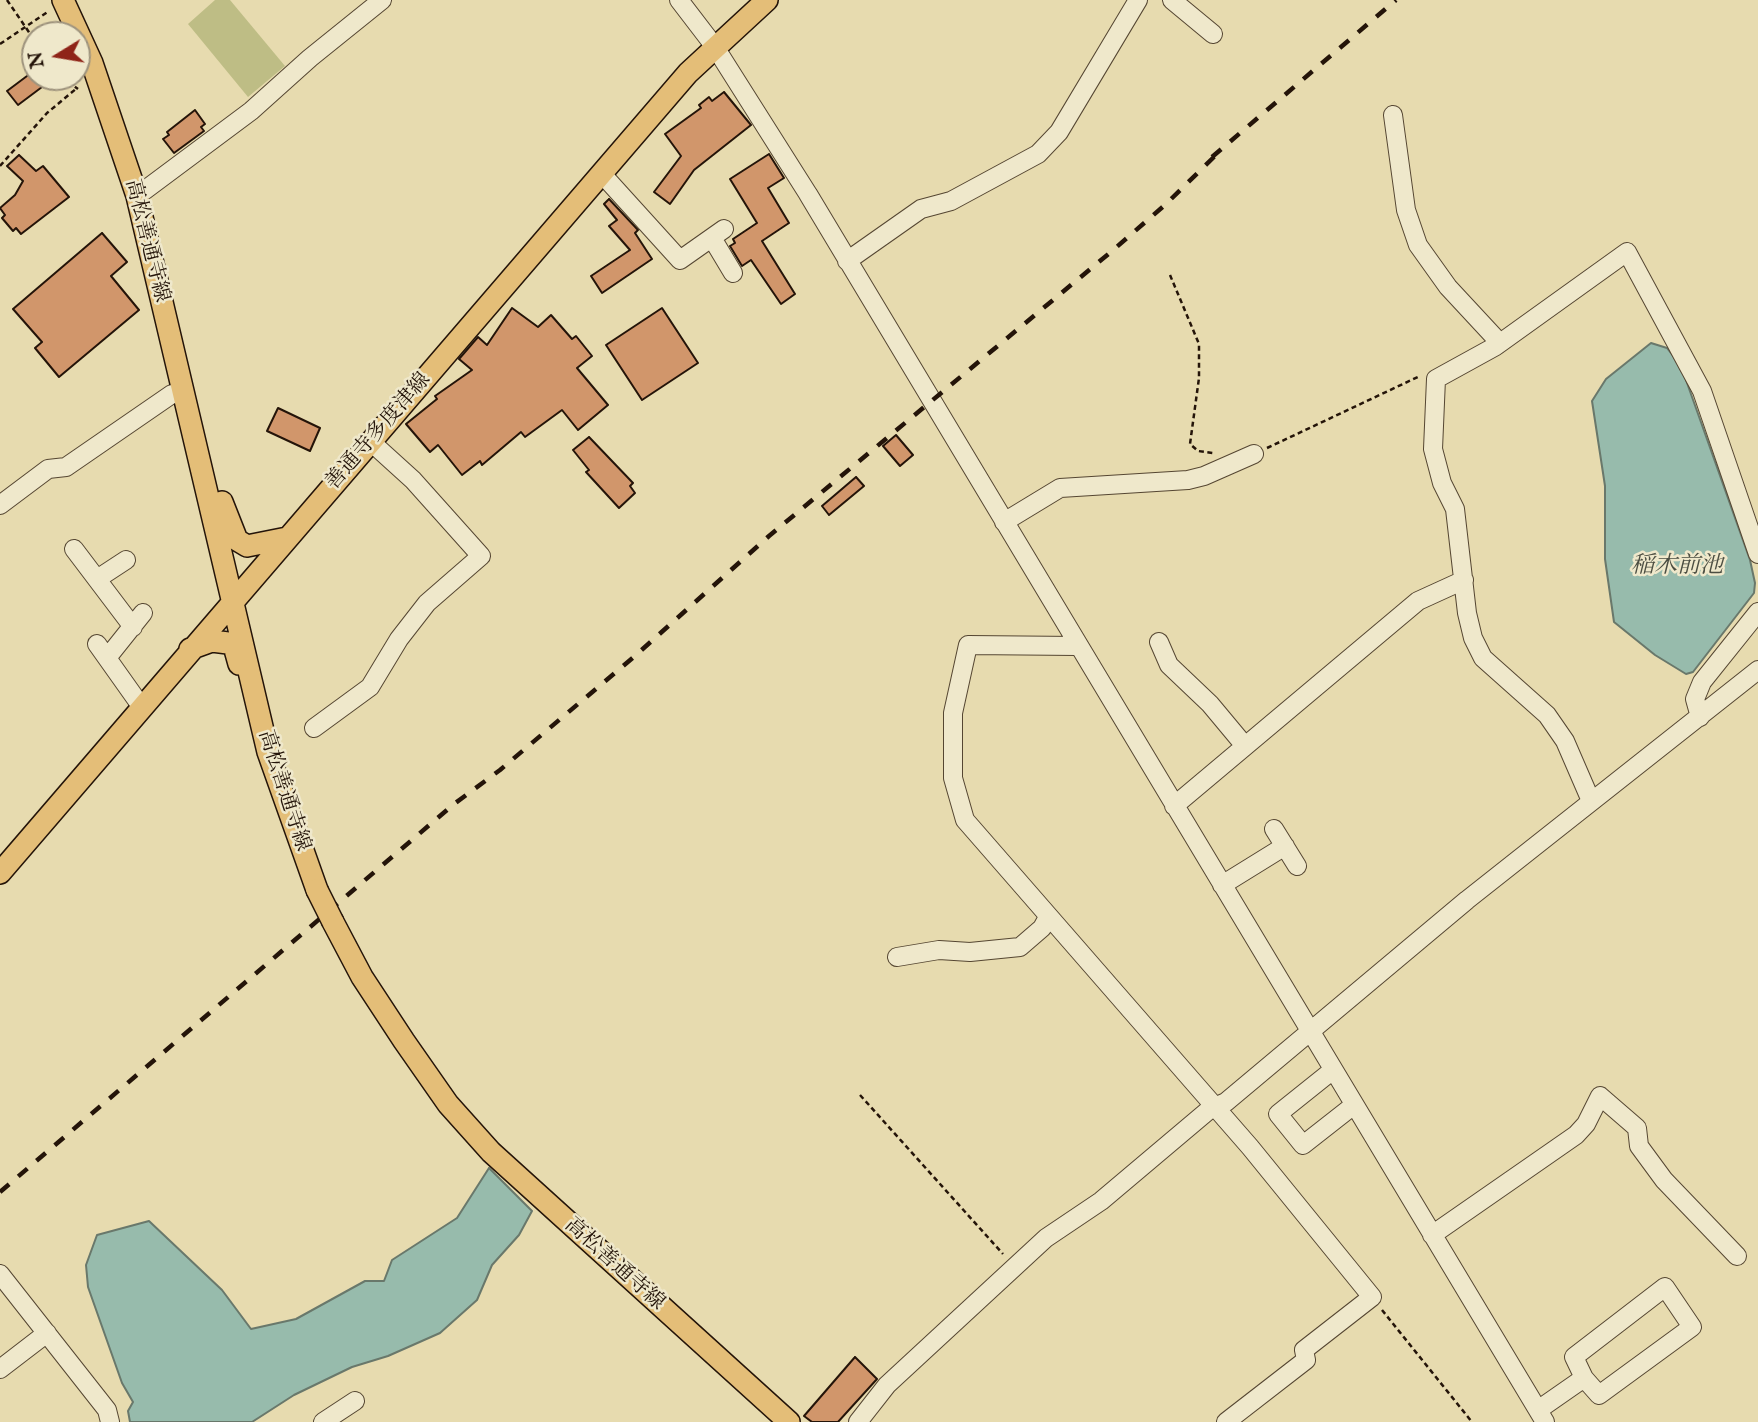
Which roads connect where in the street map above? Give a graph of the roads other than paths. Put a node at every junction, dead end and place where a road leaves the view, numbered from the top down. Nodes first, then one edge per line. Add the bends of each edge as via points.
1 (382, 0) edge
2 (679, 0) edge
3 (767, 0) edge
4 (1138, 0) edge
5 (1172, 0) edge
6 (63, 1) edge
7 (1213, 34) dead end
8 (715, 47) junction
9 (1393, 115) dead end
10 (602, 174) junction
11 (137, 196) junction
12 (847, 261) junction
13 (733, 273) dead end
14 (1500, 343) junction
15 (172, 394) dead end
16 (193, 433) junction
17 (370, 441) junction
18 (1254, 454) road end
19 (0, 505) edge
20 (1004, 522) junction
21 (288, 538) junction
22 (75, 549) dead end
23 (1758, 554) edge
24 (126, 560) dead end
25 (225, 565) junction
26 (260, 570) junction
27 (97, 579) junction
28 (1464, 580) junction
29 (233, 600) junction
30 (1758, 612) edge
31 (1159, 642) dead end
32 (1077, 646) junction
33 (190, 649) junction
34 (1758, 670) edge
35 (142, 706) junction
36 (1700, 717) junction
37 (314, 728) dead end
38 (1245, 746) junction
39 (268, 752) junction
40 (1591, 801) junction
41 (1174, 806) junction
42 (1275, 829) dead end
43 (1285, 846) junction
44 (1297, 866) dead end
45 (0, 873) edge
46 (1222, 885) junction
47 (1048, 917) junction
48 (897, 957) dead end
49 (1311, 1033) junction
50 (1333, 1070) junction
51 (1354, 1105) junction
52 (1215, 1107) junction
53 (1432, 1235) junction
54 (1737, 1256) dead end
55 (0, 1274) edge
56 (47, 1333) junction
57 (0, 1369) edge
58 (1584, 1378) junction
59 (355, 1401) dead end
60 (1541, 1416) edge
61 (1232, 1420) edge
62 (110, 1422) edge
63 (323, 1422) edge
64 (789, 1422) edge
65 (859, 1422) edge

1 - 11 street via 251,111
2 - 8 street
3 - 8 main road, 善通寺多度津線
4 - 12 street via 1059,132 1038,154 951,201 921,209
5 - 7 street
6 - 11 main road, 高松善通寺線 via 92,63
8 - 10 main road, 善通寺多度津線
8 - 12 street
9 - 14 street via 1406,210 1418,245 1448,287
10 - 13 street via 653,239 680,260 718,234
10 - 17 main road, 善通寺多度津線
11 - 16 main road, 高松善通寺線
12 - 20 street
14 - 23 street via 1626,252 1702,391
14 - 28 street via 1436,379 1433,449 1455,509
15 - 19 street via 66,467 48,469
16 - 21 main road via 206,452 237,540 247,546
16 - 25 main road, 高松善通寺線
17 - 21 main road, 善通寺多度津線
17 - 37 street via 413,480 481,556 427,603 370,687
18 - 20 street via 1188,480 1060,488
20 - 32 street
21 - 26 main road, 善通寺多度津線
22 - 27 street
24 - 27 street
25 - 26 main road via 239,575
25 - 29 main road, 高松善通寺線
26 - 29 main road, 善通寺多度津線
27 - 35 street via 138,620 102,651
28 - 38 street via 1418,601
28 - 40 street via 1470,625 1483,658 1546,715 1565,741
29 - 33 main road, 善通寺多度津線
29 - 39 main road, 高松善通寺線
30 - 36 street via 1702,682 1695,699
31 - 38 street via 1169,665
32 - 41 street
32 - 47 street via 968,645 953,713 953,778 965,820
33 - 35 main road, 善通寺多度津線
33 - 39 main road via 212,641 234,646 255,727
34 - 36 street
35 - 45 main road, 善通寺多度津線
36 - 40 street
38 - 41 street
39 - 64 main road, 高松善通寺線, bridge via 317,890 333,922 362,977 448,1104 543,1201
40 - 49 street via 1466,900
41 - 46 street
42 - 43 street
43 - 44 street
43 - 46 street
46 - 49 street
47 - 48 street via 1020,947 939,950
47 - 52 street
49 - 50 street
49 - 52 street
50 - 51 street
50 - 51 street via 1278,1114 1303,1145
51 - 53 street
52 - 61 street via 1372,1297 1304,1350 1306,1360
52 - 65 street via 1101,1201 1046,1238 887,1385
53 - 54 street via 1576,1135 1600,1096 1637,1128 1639,1146 1664,1180
53 - 60 street
55 - 56 street
56 - 57 street
56 - 62 street via 107,1410
58 - 58 street via 1599,1395 1692,1327 1665,1287 1574,1357
58 - 60 street
59 - 63 street

